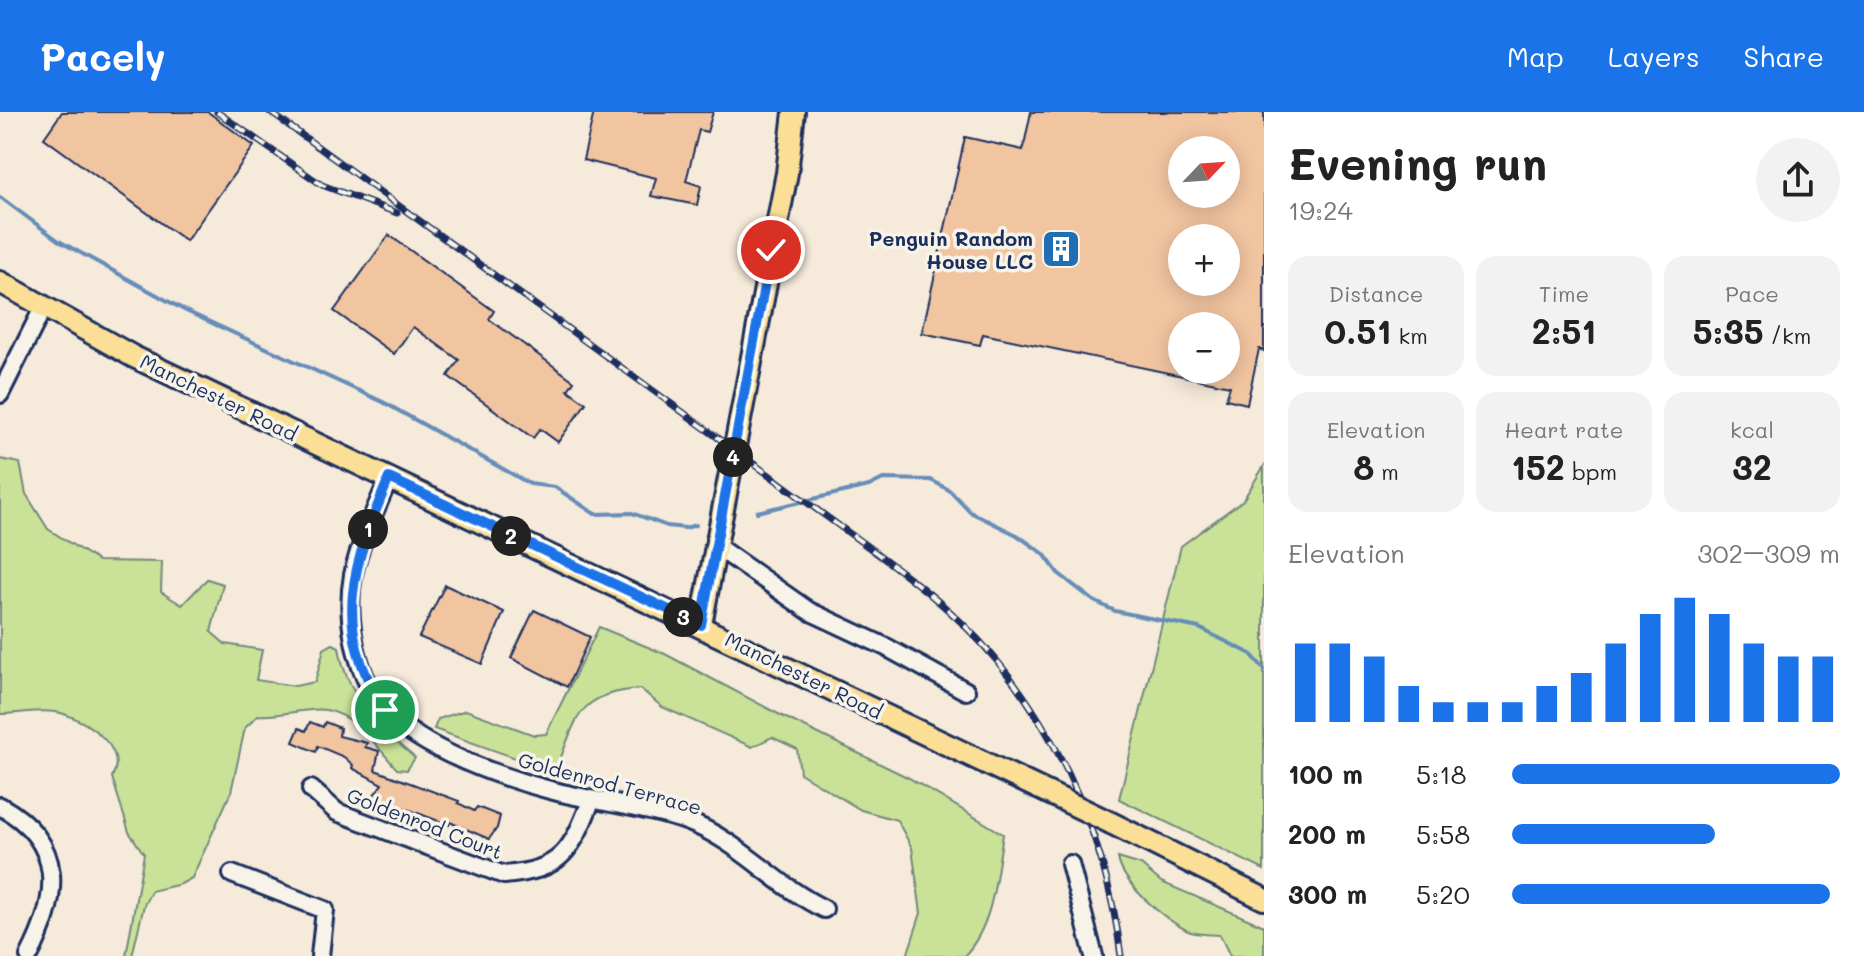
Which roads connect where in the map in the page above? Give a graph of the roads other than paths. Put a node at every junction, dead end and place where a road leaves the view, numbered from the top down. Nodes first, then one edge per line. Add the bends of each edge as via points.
1 (794, 112) edge
2 (0, 282) edge
3 (43, 308) junction
4 (0, 394) edge
5 (389, 478) junction
6 (716, 546) junction
7 (701, 625) junction
8 (966, 691) dead end
9 (311, 789) dead end
10 (591, 801) junction
11 (0, 806) edge
12 (1070, 864) dead end
13 (232, 874) dead end
14 (1264, 899) edge
15 (824, 909) dead end
16 (29, 956) edge
17 (320, 956) edge
18 (1094, 956) edge

1 - 6 main road
2 - 3 main road, Manchester Road
3 - 4 street
3 - 5 main road, Manchester Road
5 - 7 main road, Manchester Road
5 - 10 street, Goldenrod Terrace via 360,549 350,608 358,654 373,692 396,720 451,754
6 - 7 main road
6 - 8 street via 809,611
7 - 14 main road, Manchester Road, bridge
9 - 10 street, Goldenrod Court via 337,812 504,875 548,867 563,856
10 - 15 street, Goldenrod Terrace via 701,827 789,891
11 - 16 street via 33,834 50,868 48,915
12 - 18 street
13 - 17 street via 325,910

